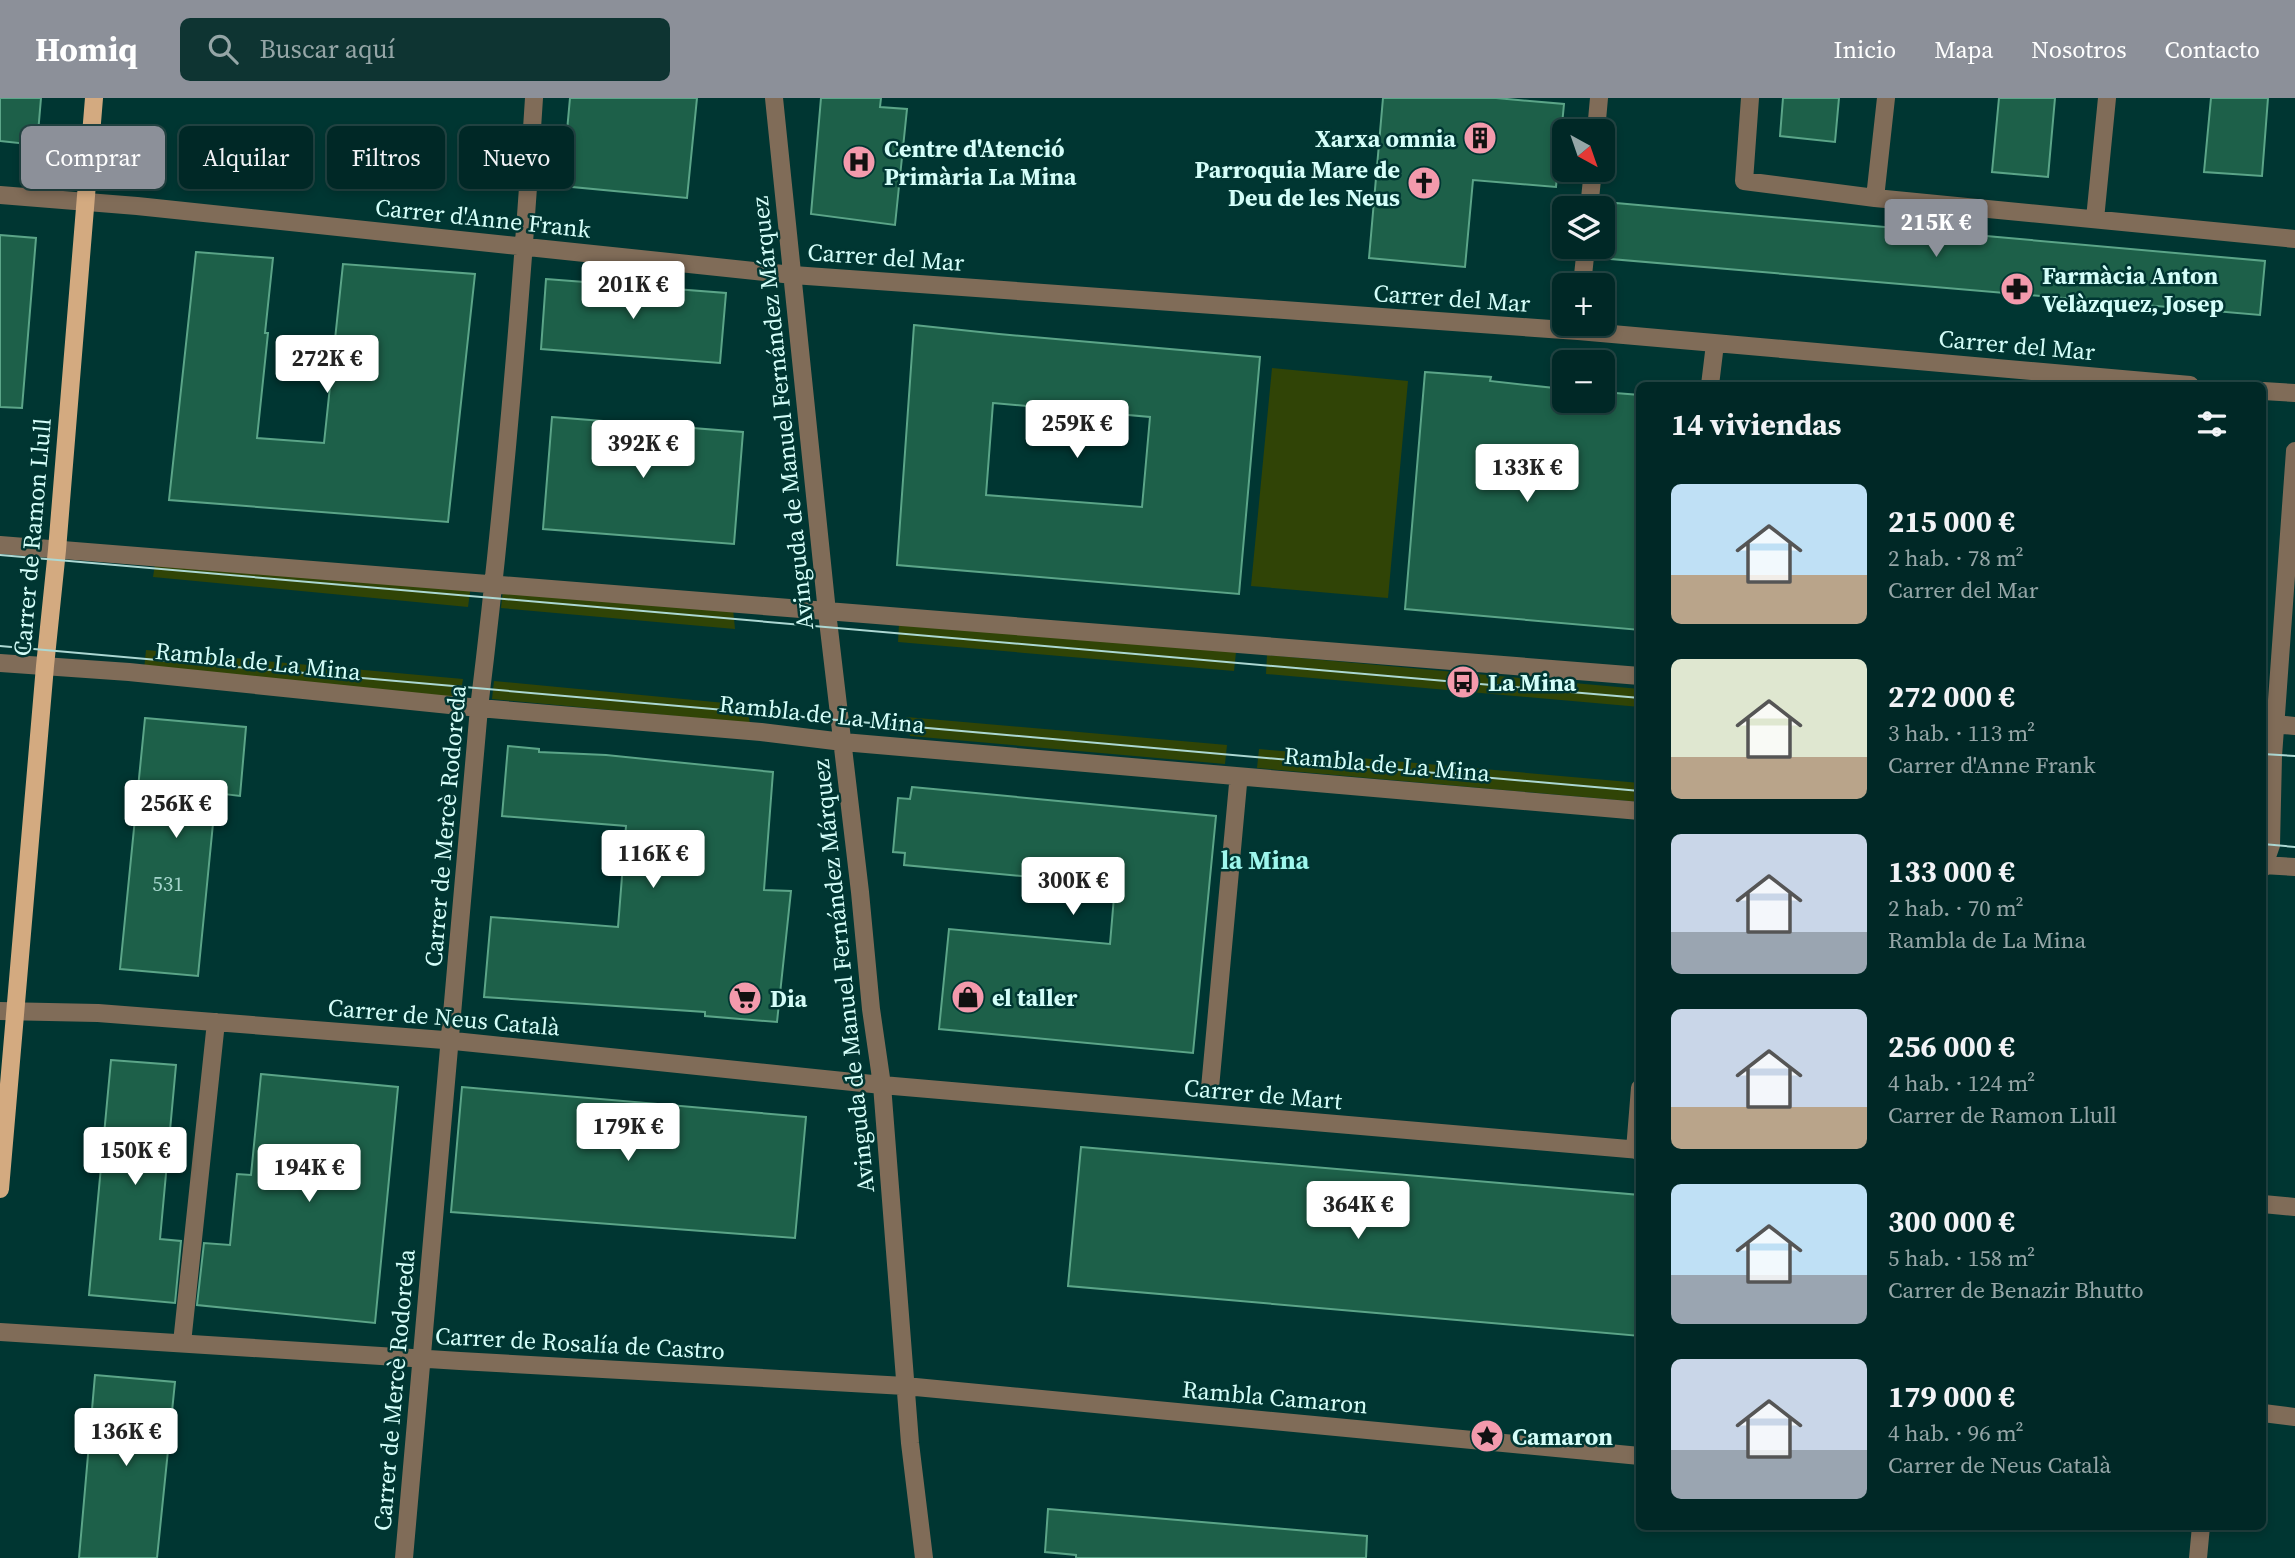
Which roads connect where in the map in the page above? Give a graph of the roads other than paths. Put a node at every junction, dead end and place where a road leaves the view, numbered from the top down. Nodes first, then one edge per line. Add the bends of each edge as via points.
1 (94, 98) edge
2 (534, 98) edge
3 (774, 98) edge
4 (1599, 98) edge
5 (1749, 98) edge
6 (1886, 98) edge
7 (2107, 98) edge
8 (1597, 119) edge
9 (0, 195) edge
10 (1875, 198) junction
11 (85, 201) junction
12 (2095, 219) junction
13 (2295, 239) edge
14 (524, 247) junction
15 (793, 275) junction
16 (1552, 326) edge
17 (1615, 332) edge
18 (1715, 344) junction
19 (1710, 382) edge
20 (2155, 382) edge
21 (2266, 391) edge
22 (2295, 393) edge
23 (2295, 451) edge
24 (0, 545) edge
25 (57, 550) junction
26 (495, 585) junction
27 (827, 612) junction
28 (0, 663) edge
29 (45, 666) junction
30 (1636, 676) edge
31 (479, 708) junction
32 (2269, 724) edge
33 (2295, 726) edge
34 (843, 742) junction
35 (1238, 785) dead end
36 (1636, 811) edge
37 (2266, 858) edge
38 (2266, 866) edge
39 (2295, 867) edge
40 (7, 1012) edge
41 (216, 1022) junction
42 (451, 1041) junction
43 (882, 1085) junction
44 (1209, 1088) dead end
45 (1636, 1150) edge
46 (0, 1189) edge
47 (2266, 1204) edge
48 (2295, 1207) edge
49 (0, 1332) edge
50 (182, 1343) junction
51 (421, 1359) junction
52 (905, 1386) junction
53 (2266, 1413) edge
54 (2295, 1417) edge
55 (1636, 1456) edge
56 (2201, 1530) edge
57 (404, 1558) edge
58 (924, 1558) edge
59 (2198, 1558) edge

1 - 11 main road, Carrer de Ramon Llull
2 - 14 street, Carrer de Mercè Rodoreda
3 - 15 street, Avinguda de Manuel Fernández Márquez
4 - 8 street
5 - 10 street via 1744,181
6 - 10 street
7 - 12 street
9 - 11 street, Carrer d'Anne Frank
10 - 12 street
11 - 14 street, Carrer d'Anne Frank
11 - 25 main road, Carrer de Ramon Llull
12 - 13 street
14 - 15 street, Carrer d'Anne Frank
14 - 26 street, Carrer de Mercè Rodoreda
15 - 16 street, Carrer del Mar
15 - 27 street, Avinguda de Manuel Fernández Márquez
17 - 18 street, Carrer del Mar
18 - 19 street
18 - 20 street, Carrer del Mar
21 - 22 street
23 - 32 street
24 - 25 street
25 - 26 street
25 - 29 main road, Carrer de Ramon Llull
26 - 27 street
26 - 31 street, Carrer de Mercè Rodoreda
27 - 30 street
27 - 34 street, Avinguda de Manuel Fernández Márquez
28 - 29 street, Rambla de La Mina
29 - 31 street, Rambla de La Mina
29 - 40 main road, Carrer de Ramon Llull
31 - 34 street, Rambla de La Mina
31 - 42 street, Carrer de Mercè Rodoreda
32 - 33 street
32 - 37 street via 2271,845
34 - 36 street, Rambla de La Mina
34 - 43 street, Avinguda de Manuel Fernández Márquez
35 - 44 street
38 - 39 street
40 - 41 street, Carrer de Neus Català
40 - 46 main road, Carrer de Ramon Llull
41 - 42 street, Carrer de Neus Català
41 - 50 street
42 - 43 street, Carrer de Neus Català
42 - 51 street, Carrer de Mercè Rodoreda
43 - 45 street, Carrer de Mart
43 - 52 street, Avinguda de Manuel Fernández Márquez
47 - 48 street
49 - 50 street, Carrer de Rosalía de Castro
50 - 51 street, Carrer de Rosalía de Castro
51 - 52 street, Carrer de Rosalía de Castro
51 - 57 street, Carrer de Mercè Rodoreda
52 - 55 street, Rambla Camaron
52 - 58 street, Avinguda de Manuel Fernández Márquez
53 - 54 street
56 - 59 street

